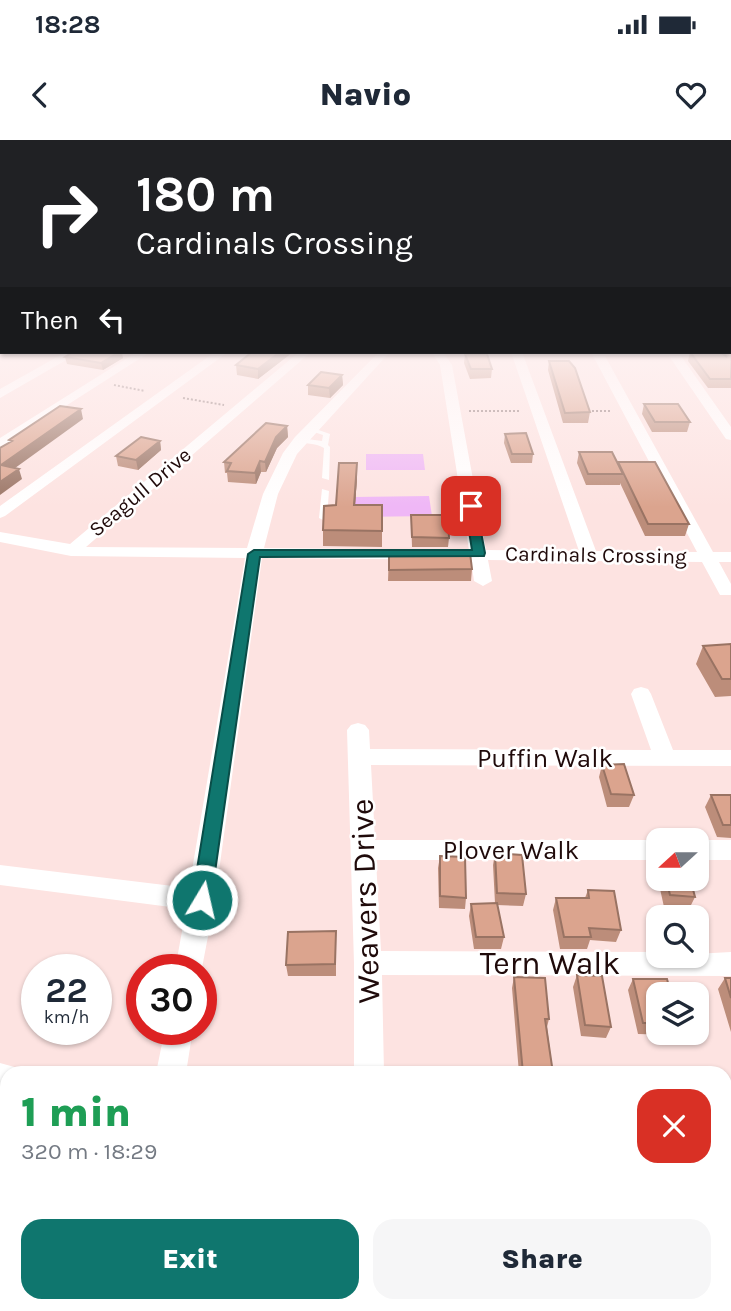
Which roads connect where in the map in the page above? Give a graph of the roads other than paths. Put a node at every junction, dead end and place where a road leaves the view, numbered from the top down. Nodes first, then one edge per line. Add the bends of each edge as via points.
1 (73, 398) edge
2 (159, 398) edge
3 (252, 398) edge
4 (341, 398) edge
5 (452, 398) edge
6 (533, 398) edge
7 (622, 398) edge
8 (705, 398) edge
9 (310, 429) junction
10 (731, 436) edge
11 (300, 440) junction
12 (0, 444) edge
13 (325, 444) junction
14 (326, 478) dead end
15 (325, 491) dead end
16 (0, 513) edge
17 (323, 518) edge
18 (0, 537) edge
19 (71, 551) junction
20 (479, 553) junction
21 (254, 554) junction
22 (589, 555) junction
23 (707, 556) junction
24 (731, 557) edge
25 (483, 581) dead end
26 (726, 592) dead end
27 (640, 694) dead end
28 (358, 730) dead end
29 (359, 757) junction
30 (665, 758) junction
31 (731, 758) edge
32 (365, 850) junction
33 (646, 850) edge
34 (709, 850) edge
35 (731, 850) edge
36 (0, 875) edge
37 (202, 900) junction
38 (193, 954) edge
39 (368, 963) junction
40 (731, 964) edge
41 (176, 1045) edge
42 (172, 1066) edge
43 (369, 1066) edge

1 - 12 street
2 - 16 street
3 - 19 street, Seagull Drive
4 - 9 street
5 - 20 street
6 - 22 street
7 - 23 street
8 - 10 street
9 - 11 street
9 - 13 lane via 327,434
11 - 13 lane
11 - 21 street via 275,478
13 - 14 lane
15 - 17 lane
18 - 19 street, Cardinals Crossing
19 - 21 street, Cardinals Crossing
20 - 21 street, Cardinals Crossing
20 - 22 street, Cardinals Crossing
20 - 25 street
21 - 37 street
22 - 23 street, Cardinals Crossing
23 - 24 street, Cardinals Crossing
23 - 26 street
27 - 30 street
28 - 29 street, Weavers Drive
29 - 30 street, Puffin Walk
29 - 32 street, Weavers Drive
30 - 31 street, Puffin Walk
32 - 33 street, Plover Walk
32 - 39 street, Weavers Drive
34 - 35 street
36 - 37 street
37 - 38 street
39 - 40 street, Tern Walk
39 - 43 street, Weavers Drive
41 - 42 street

